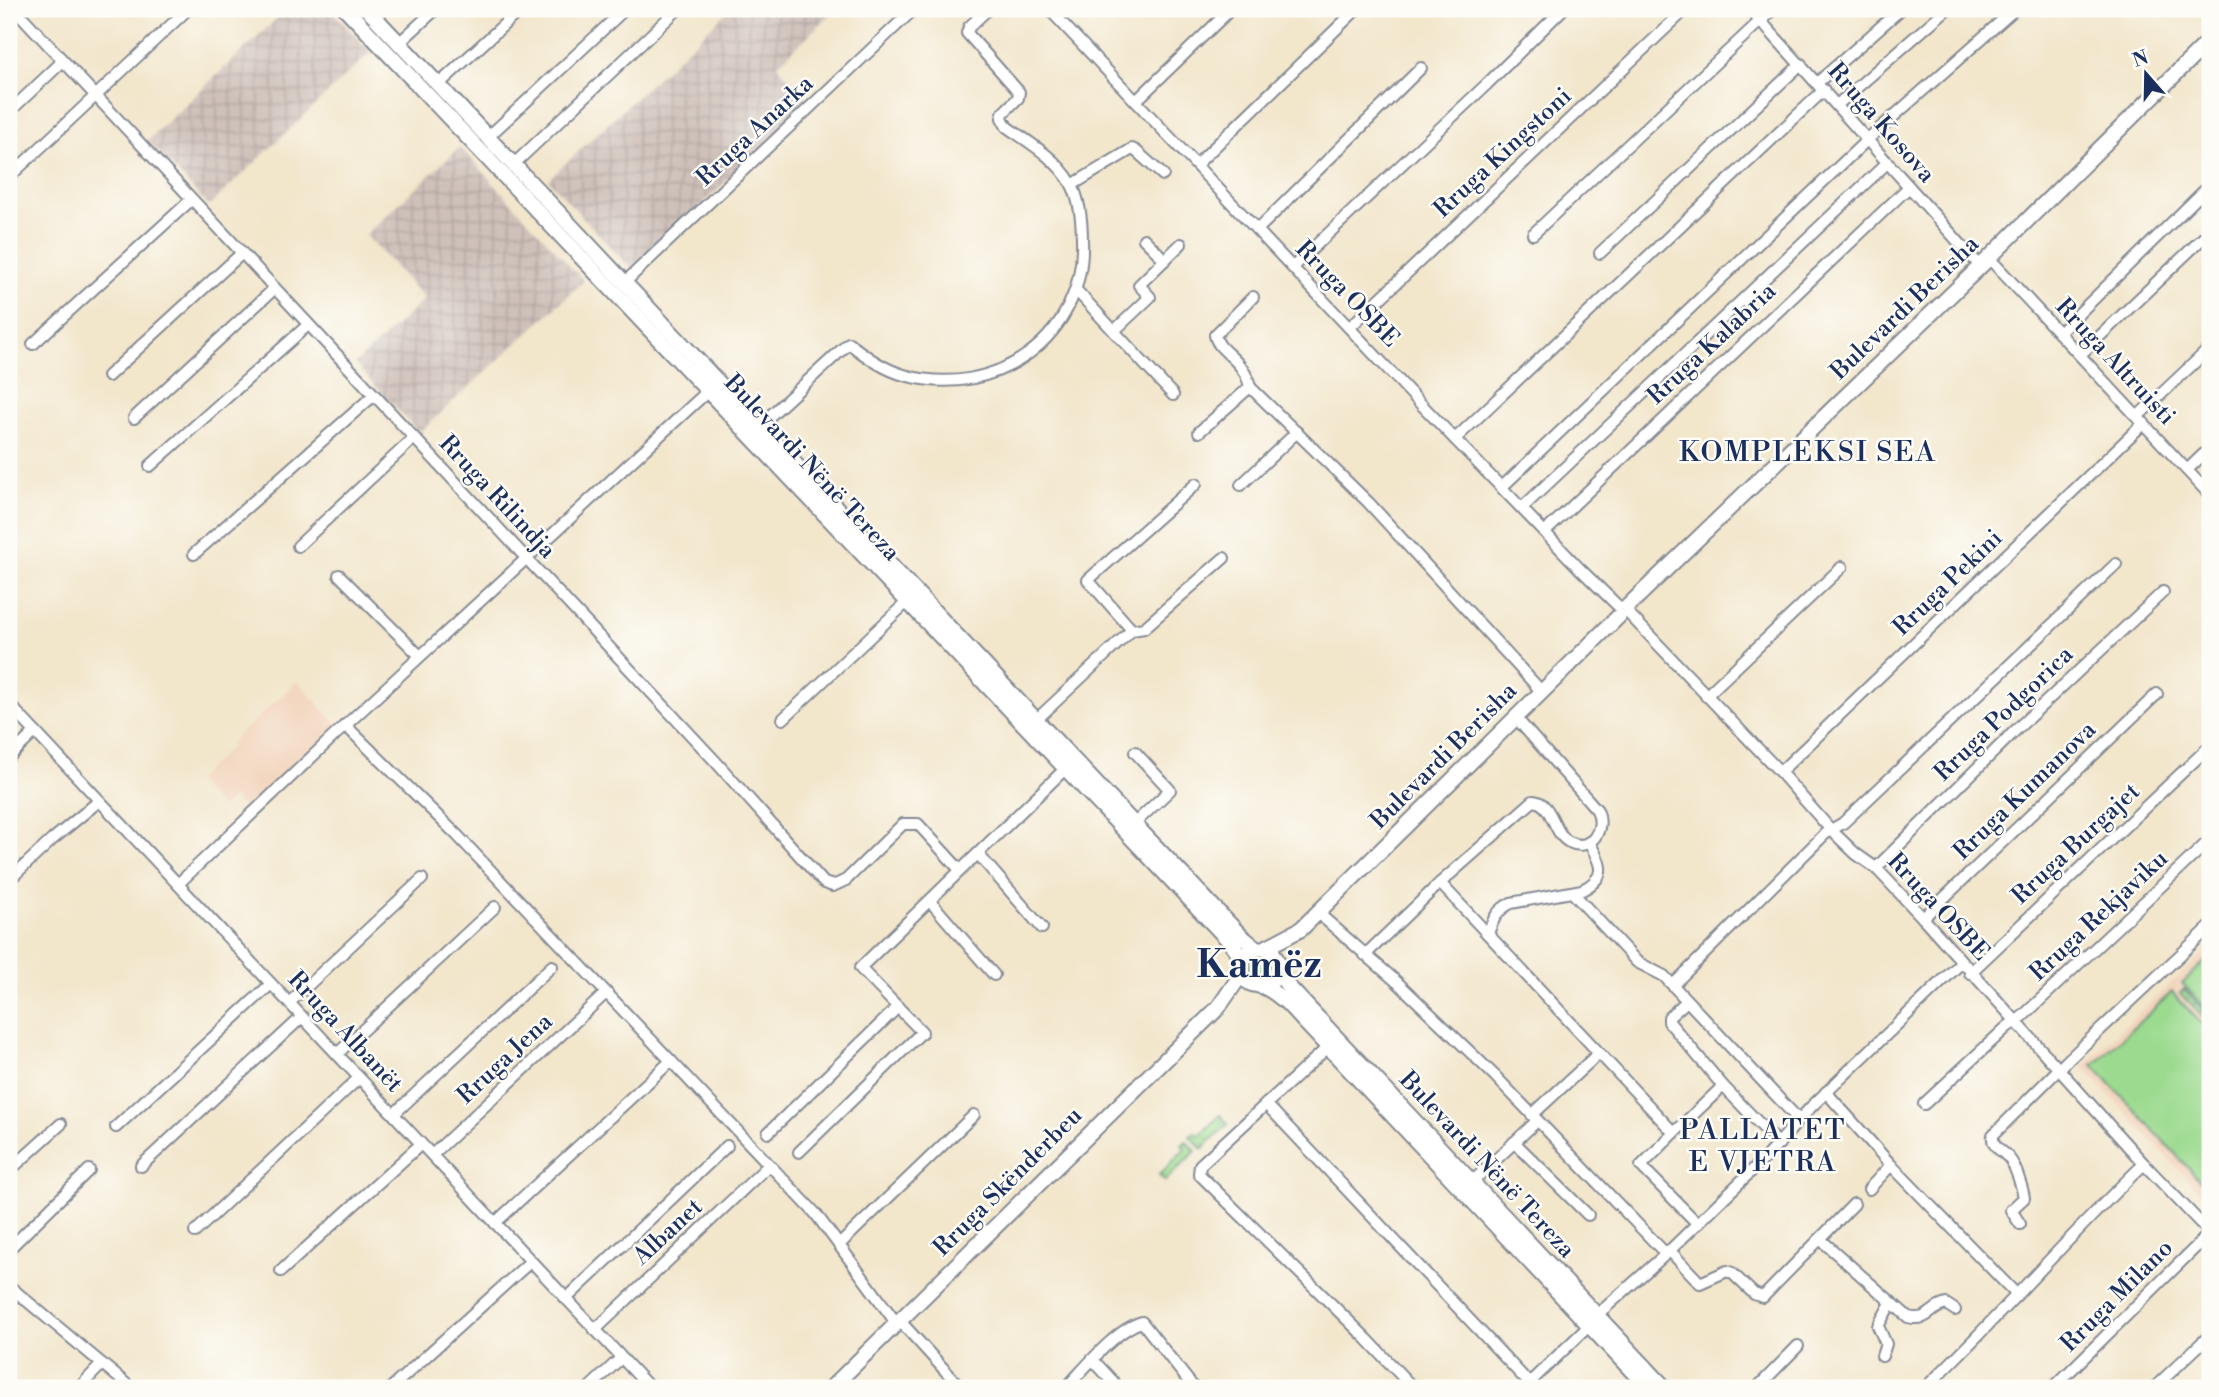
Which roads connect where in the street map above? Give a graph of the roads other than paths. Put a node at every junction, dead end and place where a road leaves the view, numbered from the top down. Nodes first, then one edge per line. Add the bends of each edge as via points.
1 (15, 9) edge
2 (187, 9) edge
3 (346, 9) edge
4 (367, 9) edge
5 (436, 9) edge
6 (521, 9) edge
7 (625, 9) edge
8 (678, 9) edge
9 (914, 9) edge
10 (988, 9) edge
11 (1049, 9) edge
12 (1067, 9) edge
13 (1231, 9) edge
14 (1357, 9) edge
15 (1563, 9) edge
16 (1686, 9) edge
17 (1750, 9) edge
18 (1773, 9) edge
19 (1901, 9) edge
20 (1947, 9) edge
21 (2015, 9) edge
22 (1057, 18) junction
23 (1761, 20) junction
24 (2210, 40) edge
25 (399, 43) junction
26 (63, 61) junction
27 (1801, 64) junction
28 (1421, 68) dead end
29 (438, 85) junction
30 (1821, 86) junction
31 (95, 96) junction
32 (1136, 100) junction
33 (1837, 105) junction
34 (9, 113) edge
35 (488, 138) junction
36 (1868, 139) junction
37 (1888, 162) junction
38 (1197, 164) junction
39 (513, 165) junction
40 (1163, 175) dead end
41 (9, 177) edge
42 (1072, 185) junction
43 (2210, 185) edge
44 (1909, 187) junction
45 (191, 200) junction
46 (1257, 230) junction
47 (1533, 234) dead end
48 (2204, 237) dead end
49 (1144, 239) dead end
50 (1181, 244) dead end
51 (1600, 253) dead end
52 (241, 254) junction
53 (1165, 260) junction
54 (1984, 262) junction
55 (1293, 267) junction
56 (624, 283) junction
57 (274, 289) junction
58 (1076, 290) junction
59 (1253, 297) dead end
60 (308, 325) junction
61 (1350, 327) junction
62 (1115, 330) junction
63 (2059, 333) junction
64 (33, 344) dead end
65 (2210, 348) edge
66 (2080, 355) junction
67 (108, 376) dead end
68 (1250, 387) junction
69 (708, 391) junction
70 (374, 395) junction
71 (1173, 396) dead end
72 (134, 418) dead end
73 (2141, 419) junction
74 (759, 426) junction
75 (1199, 432) dead end
76 (1297, 432) junction
77 (414, 438) junction
78 (1455, 439) junction
79 (2210, 448) edge
80 (150, 466) dead end
81 (2187, 470) junction
82 (1196, 484) dead end
83 (1241, 485) dead end
84 (1502, 486) junction
85 (2210, 495) edge
86 (1522, 508) junction
87 (1545, 532) junction
88 (298, 546) dead end
89 (194, 554) dead end
90 (1224, 558) dead end
91 (527, 559) junction
92 (2116, 564) dead end
93 (1842, 568) dead end
94 (339, 575) dead end
95 (2163, 592) dead end
96 (907, 602) junction
97 (1623, 610) junction
98 (1132, 630) junction
99 (420, 656) junction
100 (1542, 692) junction
101 (2157, 694) dead end
102 (1706, 696) junction
103 (9, 704) edge
104 (1516, 718) junction
105 (783, 719) dead end
106 (1036, 720) junction
107 (345, 725) junction
108 (35, 732) junction
109 (2210, 746) edge
110 (1135, 752) dead end
111 (9, 757) edge
112 (1070, 764) junction
113 (1780, 772) junction
114 (99, 801) junction
115 (1134, 824) junction
116 (1831, 830) junction
117 (1593, 838) junction
118 (2210, 840) edge
119 (978, 854) junction
120 (1876, 868) junction
121 (960, 870) junction
122 (422, 879) dead end
123 (9, 880) edge
124 (1440, 883) junction
125 (178, 884) junction
126 (1572, 892) junction
127 (930, 901) junction
128 (495, 907) dead end
129 (1318, 913) junction
130 (1923, 918) junction
131 (1042, 928) dead end
132 (2210, 928) edge
133 (1301, 929) junction
134 (1488, 934) junction
135 (1261, 948) junction
136 (1365, 955) junction
137 (1961, 963) junction
138 (1241, 964) junction
139 (552, 966) dead end
140 (1279, 968) junction
141 (1970, 973) junction
142 (994, 975) dead end
143 (271, 984) junction
144 (1673, 985) junction
145 (1259, 986) junction
146 (606, 993) junction
147 (1687, 1001) junction
148 (289, 1003) junction
149 (898, 1007) junction
150 (1217, 1008) junction
151 (302, 1017) junction
152 (2015, 1022) junction
153 (1328, 1046) junction
154 (337, 1054) junction
155 (1598, 1054) junction
156 (671, 1061) junction
157 (2059, 1070) junction
158 (359, 1078) junction
159 (1723, 1086) junction
160 (1826, 1092) junction
161 (1266, 1104) junction
162 (1924, 1104) dead end
163 (394, 1114) junction
164 (974, 1115) dead end
165 (1535, 1118) junction
166 (1799, 1120) junction
167 (61, 1124) dead end
168 (116, 1127) dead end
169 (768, 1133) dead end
170 (1674, 1133) junction
171 (1514, 1142) junction
172 (421, 1144) junction
173 (1779, 1144) junction
174 (727, 1146) dead end
175 (799, 1152) dead end
176 (432, 1155) junction
177 (2144, 1164) junction
178 (769, 1165) junction
179 (1891, 1165) junction
180 (141, 1166) dead end
181 (89, 1170) dead end
182 (9, 1171) edge
183 (1472, 1182) junction
184 (1869, 1189) dead end
185 (1854, 1204) dead end
186 (1588, 1215) dead end
187 (495, 1223) junction
188 (1698, 1224) junction
189 (2020, 1224) dead end
190 (195, 1231) dead end
191 (2210, 1233) edge
192 (1820, 1239) junction
193 (839, 1245) junction
194 (9, 1249) edge
195 (1668, 1253) junction
196 (531, 1261) junction
197 (281, 1271) dead end
198 (9, 1286) edge
199 (2017, 1295) junction
200 (566, 1299) junction
201 (1891, 1303) junction
202 (1955, 1310) dead end
203 (1593, 1320) junction
204 (899, 1323) junction
205 (596, 1330) junction
206 (2210, 1335) edge
207 (1798, 1346) dead end
208 (1882, 1356) dead end
209 (621, 1358) junction
210 (1093, 1360) junction
211 (103, 1364) junction
212 (1526, 1386) edge
213 (79, 1388) edge
214 (131, 1388) edge
215 (391, 1388) edge
216 (589, 1388) edge
217 (650, 1388) edge
218 (831, 1388) edge
219 (961, 1388) edge
220 (1066, 1388) edge
221 (1119, 1388) edge
222 (1194, 1388) edge
223 (1413, 1388) edge
224 (1648, 1388) edge
225 (1665, 1388) edge
226 (1756, 1388) edge
227 (1925, 1388) edge
228 (2053, 1388) edge
229 (2154, 1388) edge

1 - 26 street, Rruga Rilindja
2 - 31 street
3 - 69 main road, Bulevardi Nënë Tereza
4 - 25 main road, Bulevardi Nënë Tereza
5 - 25 street
6 - 29 street
7 - 35 street
8 - 39 street
9 - 56 street, Rruga Anarka
10 - 42 street via 967,33 1019,92 1003,113 1004,123 1052,159
11 - 22 street, Rruga OSBE
12 - 22 street
13 - 32 street
14 - 38 street
15 - 55 street
16 - 61 street, Rruga Kingstoni
17 - 23 street, Rruga Kosova
18 - 23 street
19 - 30 street
20 - 33 street
21 - 36 street
22 - 32 street, Rruga OSBE
23 - 27 street, Rruga Kosova
23 - 47 street
24 - 54 main road, Bulevardi Berisha
25 - 29 main road, Bulevardi Nënë Tereza
26 - 31 street, Rruga Rilindja
26 - 34 street
27 - 30 street, Rruga Kosova
27 - 51 street
28 - 46 street
29 - 35 main road, Bulevardi Nënë Tereza
30 - 33 street, Rruga Kosova
30 - 78 street
31 - 41 street
31 - 45 street, Rruga Rilindja
32 - 38 street, Rruga OSBE
33 - 36 street, Rruga Kosova
35 - 39 main road, Bulevardi Nënë Tereza
36 - 37 street, Rruga Kosova
36 - 84 street
37 - 44 street, Rruga Kosova
37 - 86 street
38 - 46 street, Rruga OSBE
39 - 56 main road, Bulevardi Nënë Tereza
40 - 42 street via 1132,149
42 - 58 street via 1083,242
43 - 63 street
44 - 54 street, Rruga Kosova
44 - 87 street, Rruga Kalabria
45 - 52 street, Rruga Rilindja
45 - 64 street
46 - 55 street, Rruga OSBE
48 - 66 street
49 - 53 street
50 - 53 street
52 - 57 street, Rruga Rilindja
52 - 67 street
53 - 62 street via 1139,285 1150,297
54 - 63 street, Rruga Altruisti
54 - 97 main road, Bulevardi Berisha
55 - 61 street, Rruga OSBE
56 - 74 main road, Bulevardi Nënë Tereza
57 - 60 street, Rruga Rilindja
57 - 72 street
58 - 62 street
58 - 74 street via 1046,338 1000,372 946,382 904,375 866,357 849,342
59 - 68 street via 1214,339 1245,370
60 - 70 street, Rruga Rilindja
60 - 80 street
61 - 78 street, Rruga OSBE
62 - 71 street
63 - 66 street, Rruga Altruisti
65 - 73 street, Rruga Pekini
66 - 73 street, Rruga Altruisti
68 - 75 street
68 - 76 street
69 - 91 street
69 - 96 main road, Bulevardi Nënë Tereza
70 - 77 street, Rruga Rilindja
70 - 89 street
73 - 81 street, Rruga Altruisti
73 - 113 street, Rruga Pekini
74 - 106 main road, Bulevardi Nënë Tereza
76 - 83 street
76 - 100 street via 1369,503
77 - 88 street
77 - 91 street, Rruga Rilindja
78 - 84 street, Rruga OSBE
79 - 81 street
81 - 85 street, Rruga Altruisti
82 - 98 street via 1088,580
84 - 86 street, Rruga OSBE
86 - 87 street, Rruga OSBE
87 - 97 street, Rruga OSBE
90 - 98 street via 1144,628
91 - 99 street
91 - 121 street, Rruga Rilindja via 824,883 832,886 846,880 903,824 918,824
92 - 116 street
93 - 102 street
94 - 99 street
95 - 120 street, Rruga Podgorica
96 - 105 street
96 - 112 main road, Bulevardi Nënë Tereza
97 - 100 main road, Bulevardi Berisha
97 - 102 street, Rruga OSBE
98 - 106 street
99 - 107 street
100 - 104 main road, Bulevardi Berisha
101 - 130 street, Rruga Kumanova
102 - 113 street, Rruga OSBE
103 - 108 street, Rruga Albanët
104 - 117 street via 1597,810 1601,822
104 - 129 main road, Bulevardi Berisha
106 - 112 main road, Bulevardi Nënë Tereza
107 - 125 street
107 - 146 street
108 - 111 street
108 - 114 street, Rruga Albanët
109 - 141 street, Rruga Burgajet
110 - 115 street via 1170,790
112 - 115 main road, Bulevardi Nënë Tereza
112 - 119 street
112 - 138 main road, Bulevardi Nënë Tereza via 1232,944
113 - 116 street, Rruga OSBE
114 - 123 street
114 - 125 street, Rruga Albanët
115 - 135 main road, Bulevardi Nënë Tereza via 1241,936
116 - 120 street, Rruga OSBE
116 - 144 street
117 - 124 street via 1574,844 1544,805 1533,801
117 - 126 street via 1601,872 1590,886
118 - 152 street, Rruga Rekjaviku
119 - 121 street
119 - 131 street
120 - 130 street, Rruga OSBE
121 - 127 street
122 - 148 street
124 - 134 street
124 - 136 street
125 - 143 street, Rruga Albanët
126 - 134 street via 1511,903 1496,914
126 - 144 street via 1637,962
127 - 142 street
127 - 149 street via 860,968
128 - 154 street
129 - 133 main road, Bulevardi Berisha
129 - 136 street
130 - 137 street, Rruga OSBE
132 - 157 street
133 - 135 main road, Bulevardi Berisha
133 - 140 main road, Bulevardi Berisha
134 - 155 street
135 - 138 main road via 1249,951
135 - 140 main road, Bulevardi Nënë Tereza via 1274,954
136 - 165 street
137 - 141 street, Rruga OSBE
137 - 160 street
138 - 145 main road, Bulevardi Nënë Tereza via 1244,979
138 - 150 main road, Rruga Skënderbeu via 1236,982
139 - 163 street
140 - 145 main road via 1272,982
140 - 183 main road, Bulevardi Nënë Tereza via 1292,990
141 - 152 street, Rruga OSBE
143 - 148 street, Rruga Albanët
143 - 168 street
144 - 147 street
145 - 150 main road, Rruga Skënderbeu
145 - 153 main road, Bulevardi Nënë Tereza via 1287,1003
146 - 156 street
146 - 176 street, Rruga Jena
147 - 159 street via 1669,1023
147 - 166 street
148 - 151 street, Rruga Albanët
149 - 169 street
149 - 175 street via 920,1029 920,1035
150 - 204 main road, Rruga Skënderbeu
151 - 154 street, Rruga Albanët
151 - 180 street
152 - 157 street, Rruga OSBE
152 - 162 street, Rruga Rekjaviku
153 - 161 street
153 - 203 main road, Bulevardi Nënë Tereza
154 - 158 street, Rruga Albanët
155 - 165 street
155 - 170 street
156 - 178 street
156 - 187 street
157 - 177 street, Rruga OSBE
157 - 189 street via 1992,1137 2012,1162 2023,1189 2024,1198 2011,1210
158 - 163 street, Rruga Albanët
158 - 190 street
159 - 170 street
159 - 173 street
160 - 166 street
160 - 179 street
161 - 212 street
161 - 223 street via 1200,1165 1199,1174
163 - 172 street, Rruga Albanët
164 - 193 street
165 - 171 street
165 - 195 street
166 - 173 street
167 - 182 street
170 - 188 street via 1641,1167
171 - 183 street
171 - 186 street
172 - 176 street, Rruga Albanët
172 - 197 street
173 - 188 street
174 - 200 street
176 - 187 street, Rruga Albanët
177 - 191 street, Rruga OSBE
177 - 199 street
178 - 193 street
178 - 205 street, Albanet
179 - 184 street
179 - 199 street
181 - 194 street
183 - 203 main road, Bulevardi Nënë Tereza
185 - 192 street
187 - 196 street, Rruga Albanët
188 - 195 street
191 - 228 street, Rruga Milano
192 - 195 street via 1763,1297 1727,1271 1700,1283
192 - 201 street
193 - 204 street
195 - 203 street
196 - 200 street, Rruga Albanët
196 - 215 street
198 - 211 street
199 - 227 street
200 - 205 street, Rruga Albanët
201 - 202 street via 1915,1319 1927,1317 1941,1305
201 - 208 street via 1878,1326 1886,1344
203 - 212 street
203 - 224 main road, Bulevardi Nënë Tereza
203 - 225 main road, Bulevardi Nënë Tereza
204 - 218 main road, Rruga Skënderbeu
204 - 219 street
205 - 209 street, Rruga Albanët
206 - 229 street
207 - 226 street
209 - 216 street
209 - 217 street, Rruga Albanët
210 - 220 street
210 - 221 street
210 - 222 street via 1132,1325 1142,1322
211 - 213 street
211 - 214 street

